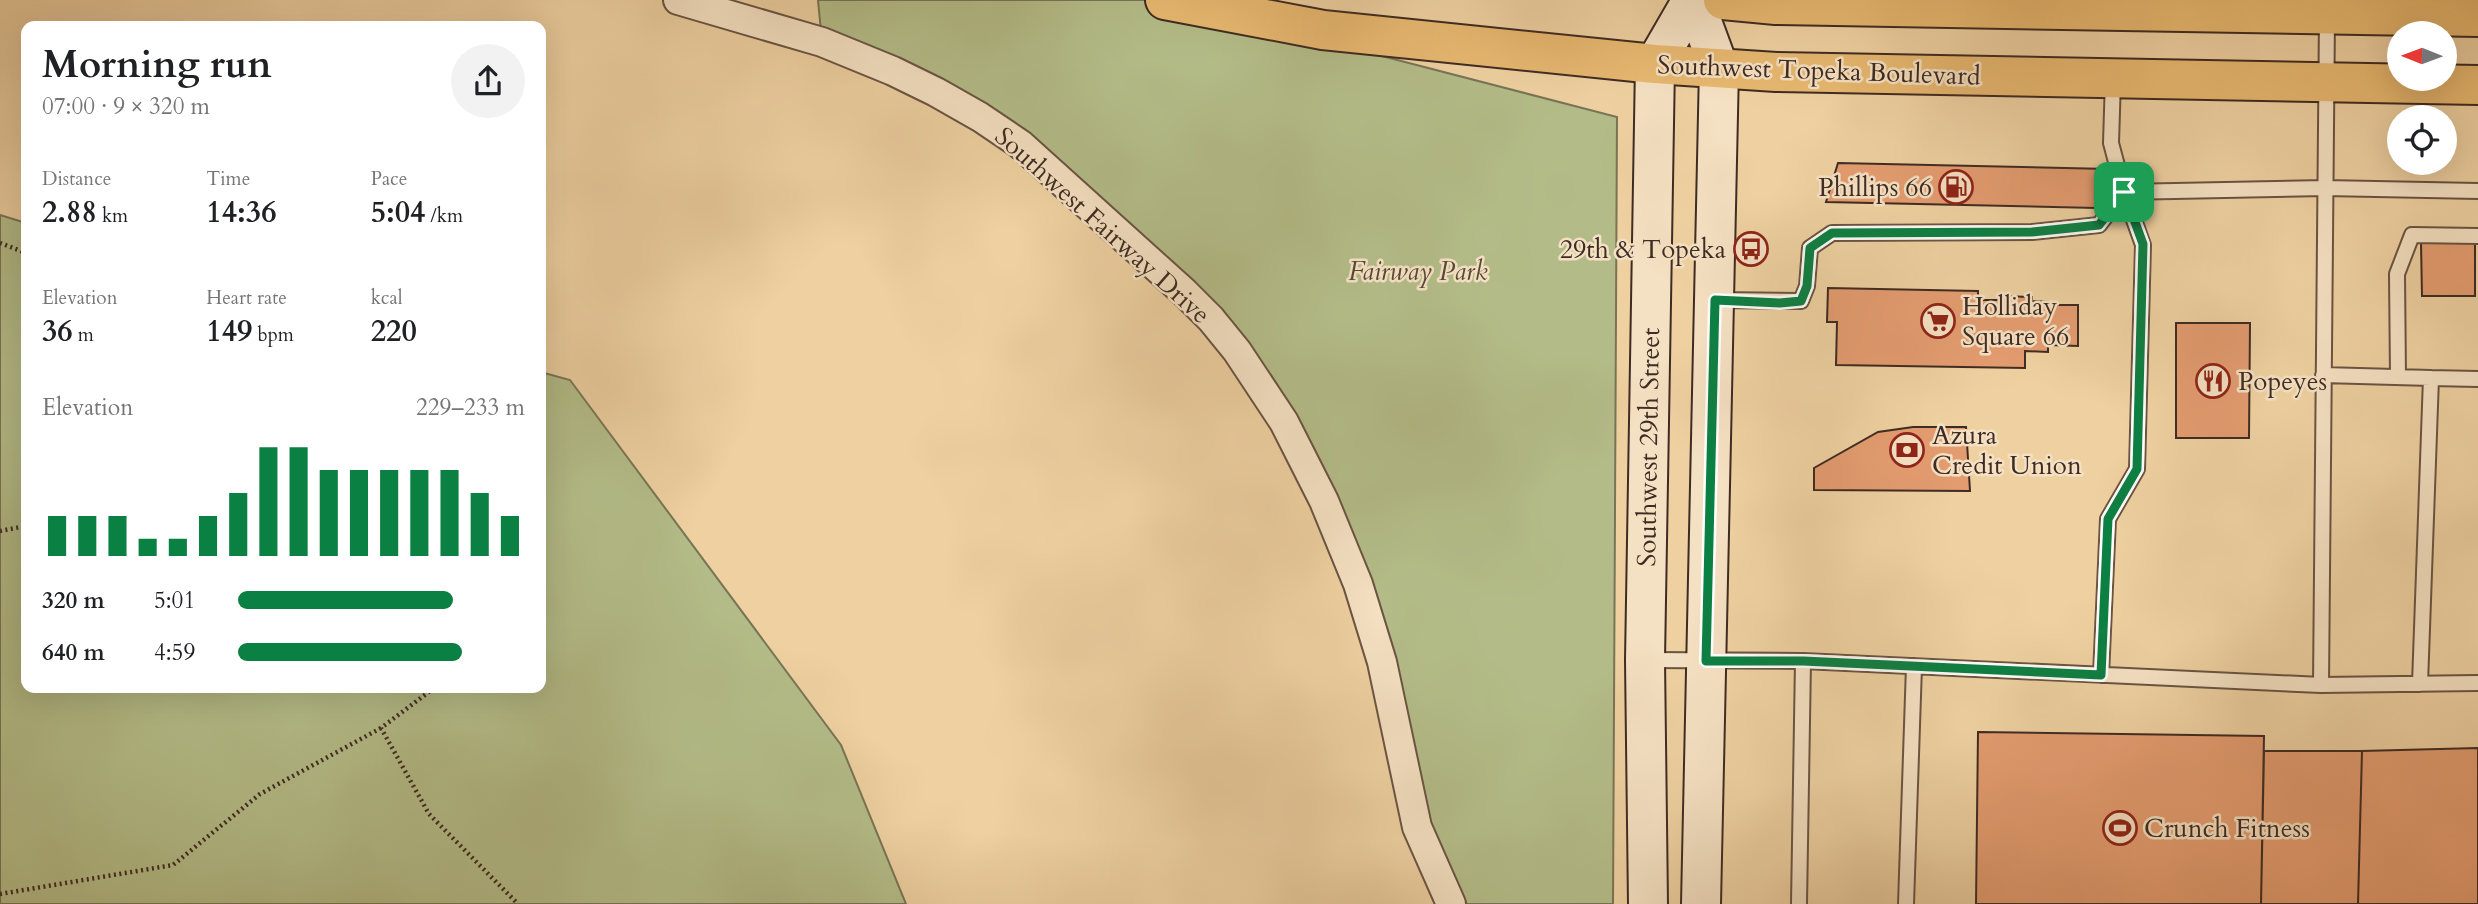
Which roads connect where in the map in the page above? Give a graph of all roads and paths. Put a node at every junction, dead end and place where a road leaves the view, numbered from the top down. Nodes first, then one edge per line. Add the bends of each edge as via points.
1 (678, 0) edge
2 (1165, 0) edge
3 (1693, 0) edge
4 (1723, 0) edge
5 (1961, 4) edge
6 (2251, 6) edge
7 (2353, 10) edge
8 (2478, 18) edge
9 (1655, 64) junction
10 (1719, 68) junction
11 (2113, 78) junction
12 (2327, 82) junction
13 (2478, 85) edge
14 (2325, 188) junction
15 (2478, 191) edge
16 (2124, 192) junction
17 (2478, 236) edge
18 (0, 243) edge
19 (21, 251) edge
20 (1715, 300) junction
21 (2323, 375) junction
22 (2398, 377) junction
23 (2431, 378) junction
24 (2478, 379) edge
25 (21, 527) edge
26 (0, 531) edge
27 (1645, 660) junction
28 (1706, 661) junction
29 (1803, 661) junction
30 (1914, 666) junction
31 (2101, 675) junction
32 (2478, 683) edge
33 (2420, 684) junction
34 (2321, 685) junction
35 (427, 693) edge
36 (381, 728) junction
37 (0, 894) edge
38 (518, 904) edge
39 (1451, 904) edge
40 (1648, 904) edge
41 (1700, 904) edge
42 (1799, 904) edge
43 (1906, 904) edge

1 - 39 street, Southwest Fairway Drive via 822,42 893,71 979,117 1020,144 1211,319 1284,422 1329,513 1358,584 1382,662 1417,827
2 - 9 main road, Southwest Topeka Boulevard via 1323,30
3 - 9 main road, Southwest 29th Street
3 - 10 main road, Southwest 29th Street
4 - 5 main road via 1776,5
5 - 6 main road
6 - 7 main road
7 - 8 main road
7 - 12 lane
9 - 10 main road, Southwest Topeka Boulevard
9 - 27 main road, Southwest 29th Street
10 - 11 main road, Southwest Topeka Boulevard
10 - 20 main road, Southwest 29th Street
11 - 12 main road, Southwest Topeka Boulevard
11 - 16 lane via 2111,143
12 - 13 main road, Southwest Topeka Boulevard
12 - 14 lane
14 - 15 lane
14 - 16 lane
14 - 21 lane
16 - 20 lane via 2099,225 2032,232 1832,233 1810,248 1801,301
16 - 31 lane via 2143,244 2137,469 2108,519
17 - 22 lane via 2412,235 2397,274
18 - 19 path
20 - 28 main road, Southwest 29th Street
21 - 22 lane
21 - 34 lane
22 - 23 lane
23 - 24 lane
23 - 33 lane
25 - 26 path
27 - 28 lane
27 - 40 main road, Southwest 29th Street
28 - 29 lane
28 - 41 main road, Southwest 29th Street
29 - 30 lane
29 - 42 lane
30 - 31 lane
30 - 43 lane
31 - 34 lane
32 - 33 lane
33 - 34 lane
35 - 36 path
36 - 37 path via 260,794 173,865
36 - 38 path via 429,814

